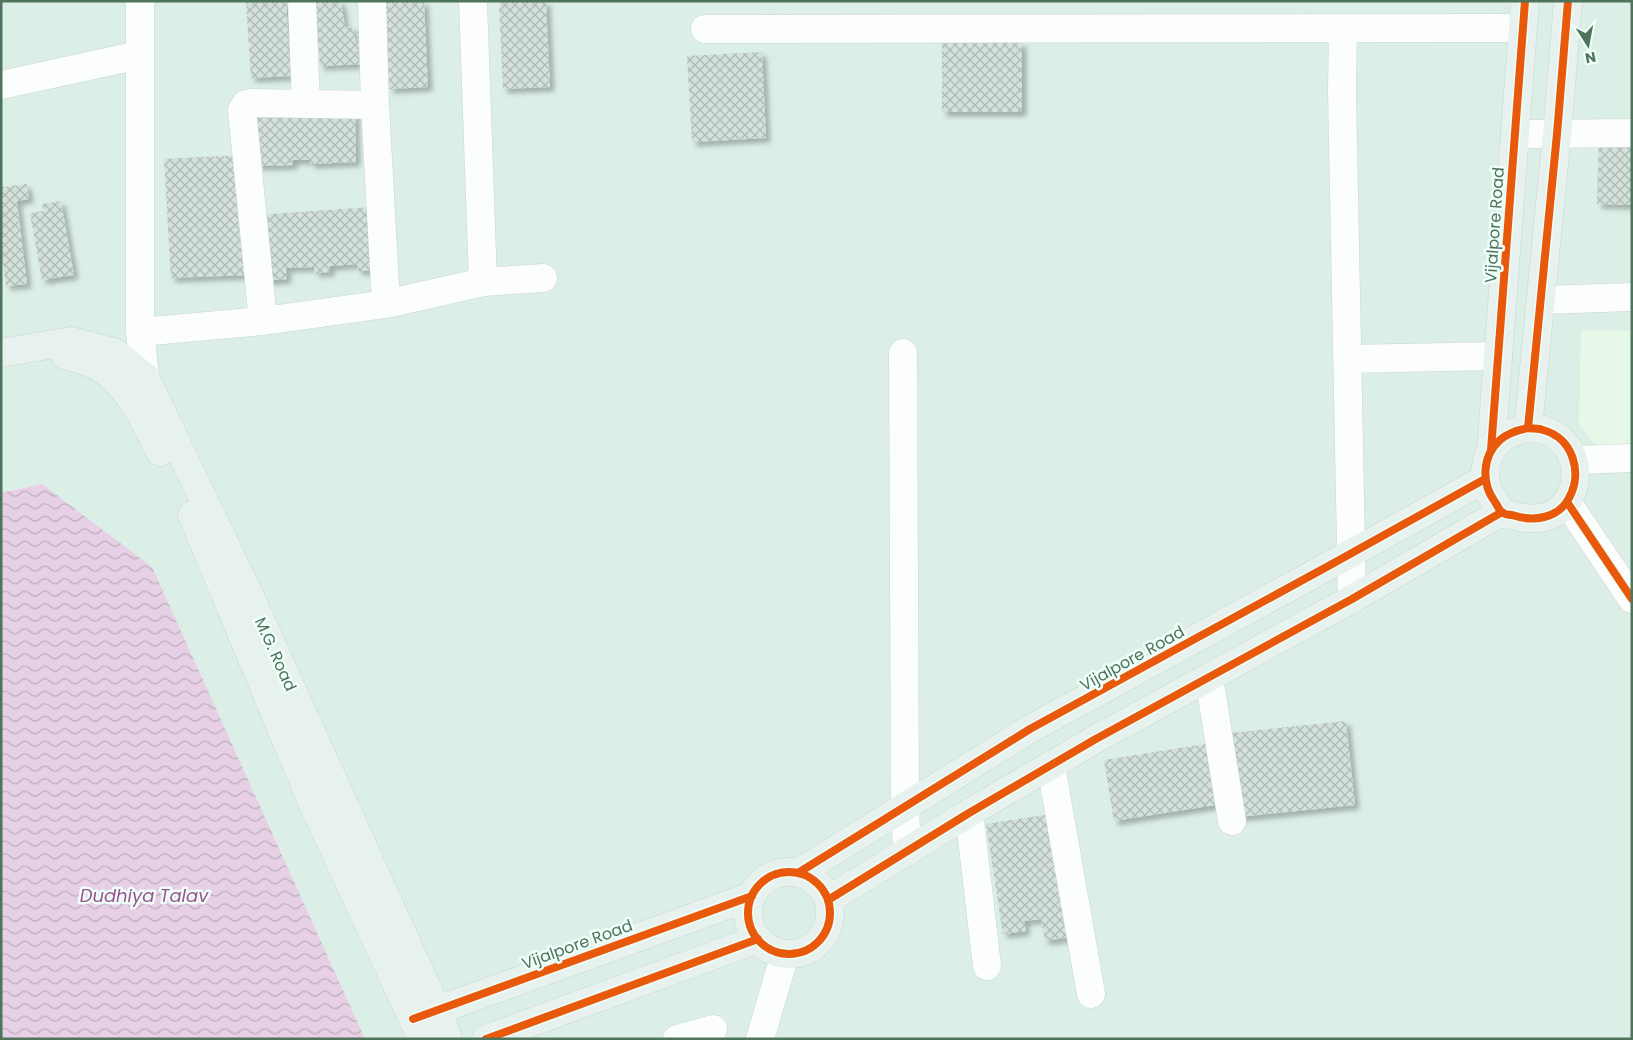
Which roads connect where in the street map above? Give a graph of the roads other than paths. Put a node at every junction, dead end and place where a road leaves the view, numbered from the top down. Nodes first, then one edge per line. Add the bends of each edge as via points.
1 (140, 1) edge
2 (302, 1) edge
3 (372, 1) edge
4 (473, 1) edge
5 (1525, 1) edge
6 (1568, 1) edge
7 (1342, 28) junction
8 (1522, 28) junction
9 (705, 29) dead end
10 (139, 55) junction
11 (1, 85) edge
12 (306, 104) junction
13 (375, 105) junction
14 (1632, 133) edge
15 (1515, 134) junction
16 (1557, 134) junction
17 (542, 278) dead end
18 (483, 282) junction
19 (1632, 297) edge
20 (1541, 300) junction
21 (386, 304) junction
22 (263, 321) junction
23 (140, 332) junction
24 (40, 346) junction
25 (903, 352) dead end
26 (1, 353) edge
27 (1498, 356) junction
28 (1347, 359) junction
29 (145, 377) junction
30 (1528, 428) junction
31 (1491, 450) junction
32 (1632, 458) edge
33 (1574, 460) junction
34 (1485, 479) junction
35 (1567, 502) junction
36 (1502, 512) junction
37 (1351, 554) junction
38 (1604, 558) junction
39 (1632, 590) edge
40 (1352, 599) junction
41 (1632, 599) edge
42 (1209, 677) junction
43 (1051, 766) junction
44 (905, 806) junction
45 (969, 813) junction
46 (1232, 821) dead end
47 (907, 851) junction
48 (798, 873) junction
49 (752, 896) junction
50 (828, 900) junction
51 (758, 939) junction
52 (785, 954) junction
53 (988, 966) dead end
54 (1091, 994) dead end
55 (424, 1023) edge
56 (713, 1029) dead end
57 (448, 1039) edge
58 (486, 1039) edge
59 (677, 1039) edge
60 (760, 1039) edge

1 - 10 street
2 - 12 street
3 - 13 street
4 - 18 street
5 - 8 main road, Vijalpore Road
6 - 16 main road
7 - 8 street
7 - 9 street
7 - 28 street
8 - 15 main road, Vijalpore Road
10 - 11 street
10 - 23 street
12 - 13 street
12 - 22 street via 251,103 242,110
13 - 21 street
14 - 16 street
15 - 16 street
15 - 27 main road, Vijalpore Road
16 - 20 main road
17 - 18 street
18 - 21 street
19 - 20 street
20 - 30 main road
21 - 22 street
22 - 23 street
23 - 29 street
24 - 26 main road, M.G. Road
24 - 29 main road, M.G. Road via 70,341 114,352
24 - 55 main road via 96,366 122,386 144,420 188,506 312,802
25 - 44 street
27 - 28 street
27 - 31 main road, Vijalpore Road
28 - 37 street
29 - 55 main road, M.G. Road via 251,599
30 - 31 main road via 1514,431
30 - 33 main road via 1557,436 1568,446
31 - 34 main road
32 - 33 street
33 - 35 main road via 1577,474
34 - 36 main road via 1489,493
34 - 37 main road, Vijalpore Road
35 - 36 main road via 1555,513 1540,518 1525,519
35 - 38 street
36 - 40 main road
37 - 40 street
37 - 44 main road, Vijalpore Road via 1030,729
38 - 39 street
38 - 41 street
40 - 42 main road
42 - 43 main road
42 - 46 street
43 - 45 main road
43 - 54 street
44 - 47 street
44 - 48 main road, Vijalpore Road
45 - 47 main road
45 - 53 street
47 - 50 main road
48 - 49 main road, Vijalpore Road via 784,872 771,876 759,885
48 - 50 main road via 812,878 822,887
49 - 51 main road via 749,924
49 - 55 main road, Vijalpore Road
50 - 52 main road via 828,927 821,938 811,948
51 - 52 main road
51 - 58 main road
52 - 60 street
55 - 57 main road, M.G. Road
56 - 59 street

